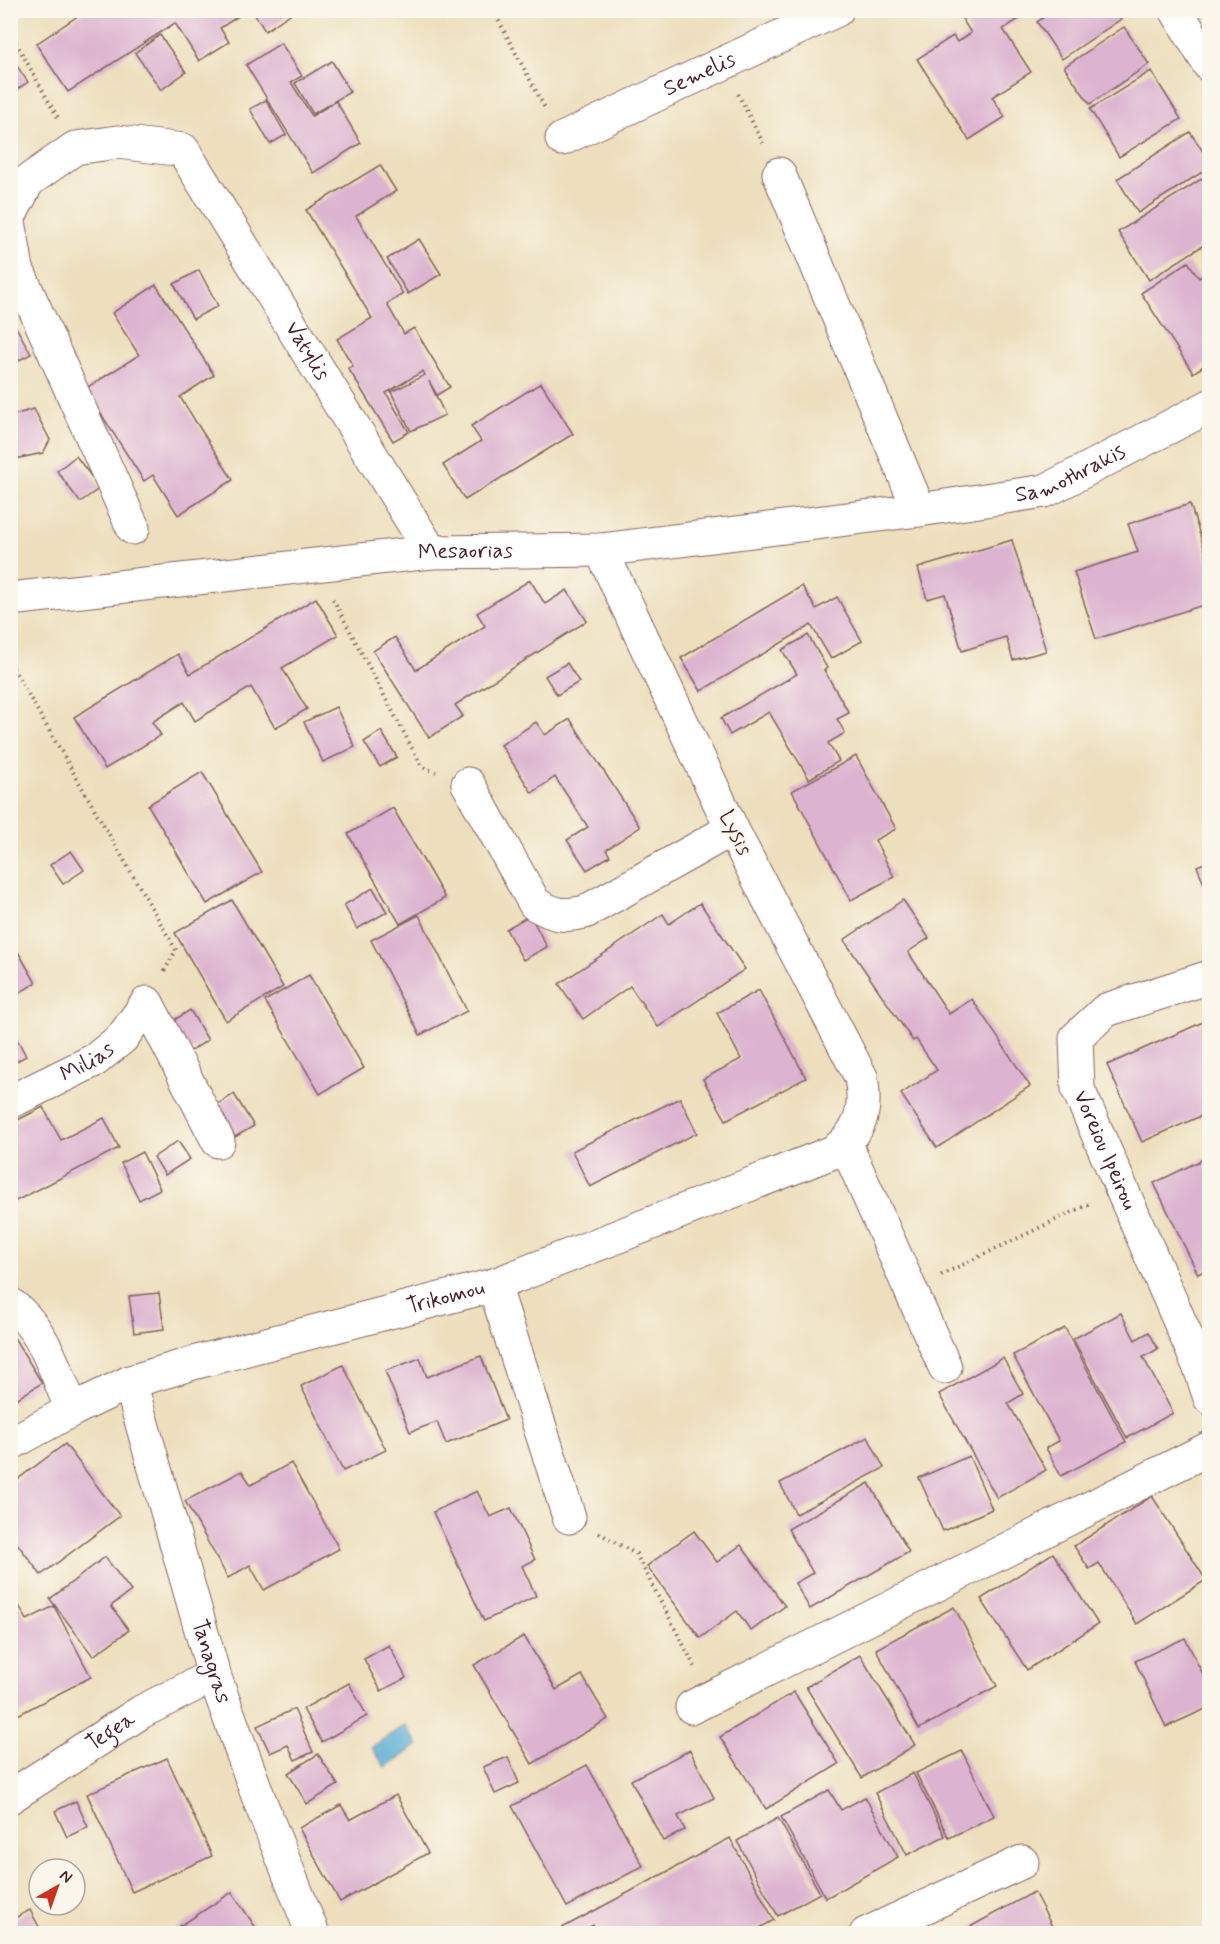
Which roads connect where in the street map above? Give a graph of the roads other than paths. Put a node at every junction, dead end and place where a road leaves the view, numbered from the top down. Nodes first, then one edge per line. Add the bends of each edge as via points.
1 (837, 10) edge
2 (1176, 10) edge
3 (1209, 66) edge
4 (562, 139) road end
5 (780, 174) road end
6 (10, 215) edge
7 (10, 227) edge
8 (1209, 406) edge
9 (919, 510) junction
10 (133, 528) dead end
11 (601, 550) junction
12 (431, 552) junction
13 (10, 599) edge
14 (468, 784) road end
15 (732, 829) junction
16 (1209, 977) edge
17 (10, 1102) edge
18 (863, 1114) joint
19 (218, 1140) dead end
20 (845, 1143) junction
21 (494, 1285) junction
22 (10, 1304) edge
23 (945, 1367) dead end
24 (130, 1382) junction
25 (1209, 1398) edge
26 (72, 1410) junction
27 (10, 1444) edge
28 (1209, 1448) edge
29 (569, 1517) road end
30 (214, 1675) junction
31 (701, 1702) road end
32 (10, 1797) edge
33 (1022, 1862) dead end
34 (313, 1934) edge
35 (866, 1934) edge

1 - 4 street, Semelis
2 - 3 street
5 - 9 street
6 - 12 street, Vatylis via 28,181 75,148 118,142 183,150
7 - 10 street via 17,269
8 - 9 street, Samothrakis via 1045,491
9 - 11 street, Mesaorias
11 - 12 street, Mesaorias
11 - 15 street, Lysis
12 - 13 street, Mesaorias
14 - 15 street via 535,904 552,914 585,912
15 - 18 street, Lysis via 861,1077
16 - 25 street, Voreiou Ipeirou via 1106,1010 1076,1038 1078,1089 1200,1368
17 - 19 street, Milias via 95,1060 122,1038 147,1003
18 - 20 street, Trikomou
20 - 21 street, Trikomou via 833,1152
20 - 23 street
21 - 24 street, Trikomou
21 - 29 street
22 - 26 street via 22,1312 40,1336
24 - 26 street, Trikomou
24 - 30 street, Tanagras
26 - 27 street, Trikomou
28 - 31 street
30 - 32 street, Tegea via 141,1712
30 - 34 street, Tanagras
33 - 35 street

